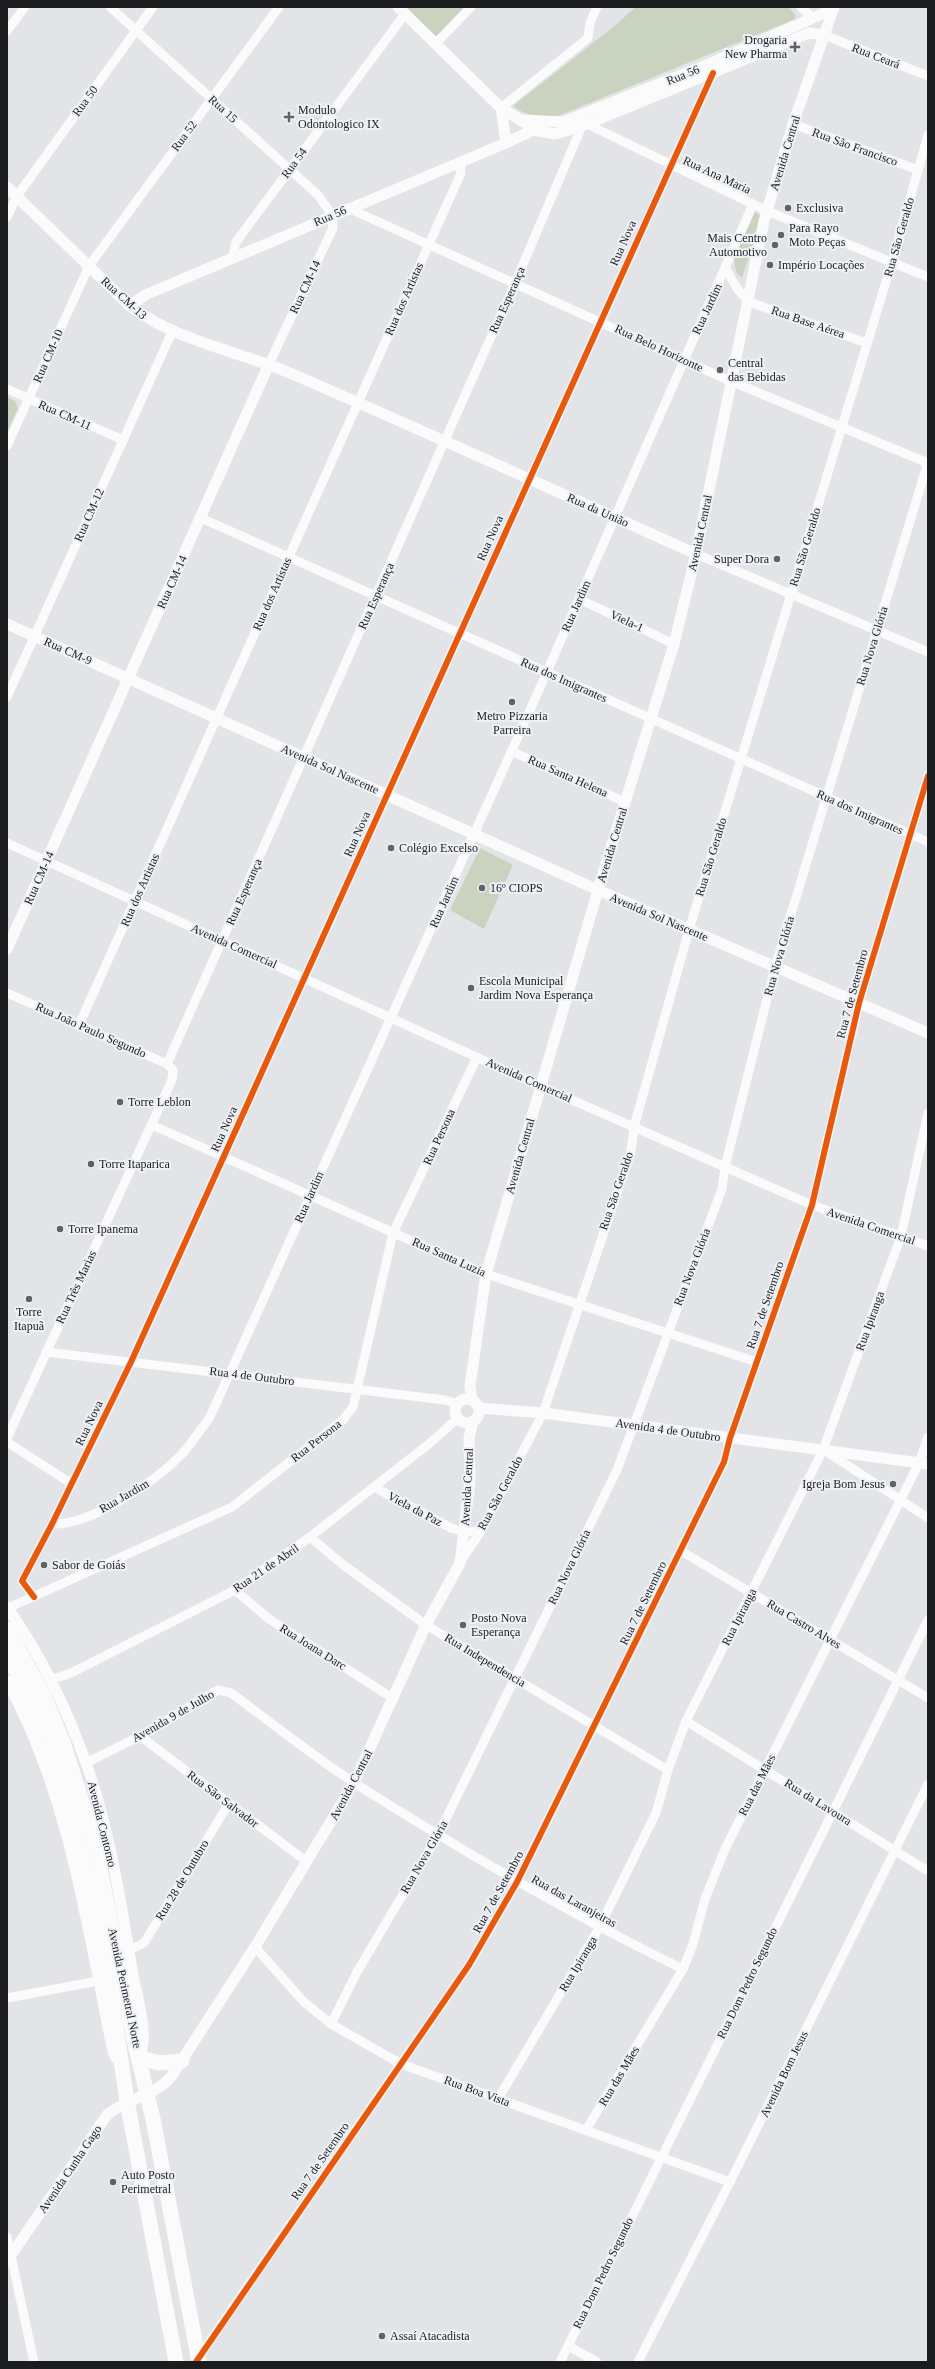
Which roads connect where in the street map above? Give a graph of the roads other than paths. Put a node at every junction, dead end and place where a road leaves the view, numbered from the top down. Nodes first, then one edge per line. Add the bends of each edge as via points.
1 (25, 7) edge
2 (110, 7) edge
3 (153, 7) edge
4 (279, 7) edge
5 (471, 7) edge
6 (597, 7) edge
7 (801, 7) edge
8 (833, 8) edge
9 (401, 10) edge
10 (813, 18) junction
11 (136, 30) junction
12 (7, 32) edge
13 (824, 35) junction
14 (436, 43) junction
15 (713, 73) junction
16 (928, 76) edge
17 (211, 99) junction
18 (501, 108) junction
19 (792, 124) junction
20 (584, 125) junction
21 (535, 126) junction
22 (928, 136) edge
23 (506, 142) junction
24 (460, 163) junction
25 (670, 165) junction
26 (290, 170) junction
27 (918, 170) junction
28 (7, 187) edge
29 (16, 196) junction
30 (753, 204) junction
31 (348, 208) junction
32 (767, 211) junction
33 (332, 215) junction
34 (7, 217) edge
35 (428, 244) junction
36 (232, 258) junction
37 (892, 262) junction
38 (89, 266) junction
39 (726, 269) junction
40 (928, 277) edge
41 (515, 283) junction
42 (749, 302) junction
43 (130, 306) junction
44 (600, 321) junction
45 (172, 332) junction
46 (867, 343) junction
47 (684, 359) junction
48 (270, 364) junction
49 (731, 381) junction
50 (7, 389) edge
51 (29, 398) junction
52 (357, 402) junction
53 (842, 426) junction
54 (123, 440) junction
55 (445, 441) junction
56 (7, 446) edge
57 (928, 462) edge
58 (529, 479) junction
59 (201, 518) junction
60 (616, 518) junction
61 (696, 554) junction
62 (288, 557) junction
63 (791, 594) junction
64 (376, 596) junction
65 (579, 599) junction
66 (7, 624) edge
67 (877, 630) junction
68 (459, 634) junction
69 (34, 636) junction
70 (674, 644) junction
71 (928, 652) edge
72 (546, 672) junction
73 (128, 679) junction
74 (7, 697) edge
75 (216, 718) junction
76 (650, 719) junction
77 (512, 751) junction
78 (303, 758) junction
79 (740, 759) junction
80 (928, 776) edge
81 (386, 794) junction
82 (826, 797) junction
83 (625, 802) junction
84 (910, 834) junction
85 (474, 835) junction
86 (928, 842) edge
87 (7, 843) edge
88 (47, 861) junction
89 (598, 890) junction
90 (135, 901) junction
91 (688, 930) junction
92 (222, 941) junction
93 (7, 949) edge
94 (775, 967) junction
95 (304, 978) junction
96 (7, 993) edge
97 (859, 1003) junction
98 (391, 1018) junction
99 (80, 1025) junction
100 (928, 1033) edge
101 (477, 1057) junction
102 (170, 1067) junction
103 (540, 1086) junction
104 (928, 1113) edge
105 (152, 1125) junction
106 (634, 1127) junction
107 (224, 1157) junction
108 (725, 1167) junction
109 (310, 1196) junction
110 (812, 1205) junction
111 (393, 1233) junction
112 (901, 1236) junction
113 (928, 1246) edge
114 (486, 1274) junction
115 (578, 1304) junction
116 (667, 1333) junction
117 (46, 1352) junction
118 (131, 1362) junction
119 (757, 1362) junction
120 (229, 1373) junction
121 (358, 1389) junction
122 (468, 1403) junction
123 (542, 1413) junction
124 (465, 1420) junction
125 (635, 1425) junction
126 (928, 1437) edge
127 (7, 1438) edge
128 (730, 1438) junction
129 (7, 1442) edge
130 (823, 1450) junction
131 (923, 1463) edge
132 (72, 1484) junction
133 (374, 1487) junction
134 (900, 1501) junction
135 (928, 1518) edge
136 (52, 1524) junction
137 (481, 1531) junction
138 (464, 1532) junction
139 (310, 1537) junction
140 (680, 1551) junction
141 (460, 1563) junction
142 (235, 1590) junction
143 (751, 1593) junction
144 (34, 1597) junction
145 (8, 1607) edge
146 (928, 1620) edge
147 (426, 1626) junction
148 (7, 1629) edge
149 (830, 1640) junction
150 (7, 1655) edge
151 (7, 1670) edge
152 (514, 1678) junction
153 (7, 1680) edge
154 (50, 1680) junction
155 (898, 1680) junction
156 (23, 1684) junction
157 (928, 1698) edge
158 (394, 1699) junction
159 (24, 1713) junction
160 (686, 1721) junction
161 (594, 1726) junction
162 (140, 1736) junction
163 (86, 1763) junction
164 (765, 1769) junction
165 (668, 1770) junction
166 (354, 1783) junction
167 (928, 1784) edge
168 (229, 1803) junction
169 (832, 1810) junction
170 (438, 1834) junction
171 (894, 1850) junction
172 (307, 1862) junction
173 (928, 1871) edge
174 (517, 1882) junction
175 (599, 1928) junction
176 (255, 1946) junction
177 (129, 1950) junction
178 (683, 1970) junction
179 (98, 1981) junction
180 (7, 1998) edge
181 (331, 2024) junction
182 (139, 2057) junction
183 (182, 2061) junction
184 (401, 2064) junction
185 (122, 2069) junction
186 (148, 2095) junction
187 (498, 2099) junction
188 (127, 2101) junction
189 (586, 2130) junction
190 (661, 2157) junction
191 (730, 2182) junction
192 (7, 2237) edge
193 (9, 2258) edge
194 (568, 2346) junction
195 (198, 2361) edge
196 (34, 2362) edge
197 (176, 2362) edge
198 (560, 2362) edge
199 (597, 2362) edge
200 (638, 2362) edge

1 - 12 street
2 - 11 street, Rua 15
3 - 11 street, Rua 50
4 - 17 street, Rua 52
5 - 14 street
6 - 18 street via 590,23 588,38
7 - 10 street
8 - 10 street, Rua 56
8 - 13 street, Avenida Central
9 - 14 street
9 - 26 street, Rua 54
10 - 21 street, Rua 56 via 716,61 563,122
11 - 17 street, Rua 15
11 - 29 street, Rua 50
13 - 15 street, Rua 56 via 809,33
13 - 16 street, Rua Ceará
13 - 19 street, Avenida Central
14 - 18 street
15 - 20 street, Rua 56
15 - 25 street, Rua Nova
17 - 26 street, Rua 15
17 - 38 street, Rua 52
18 - 21 street
18 - 23 street
19 - 27 street, Rua São Francisco
19 - 32 street, Avenida Central
20 - 21 street, Rua 56 via 558,133
20 - 25 street, Rua Ana Maria
20 - 41 street, Rua Esperança
21 - 23 street, Rua 56
22 - 27 street, Rua São Geraldo
23 - 24 street, Rua 56
24 - 31 street, Rua 56
24 - 35 street, Rua dos Artistas via 461,173
25 - 30 street, Rua Ana Maria
25 - 44 street, Rua Nova
26 - 33 street, Rua 15 via 318,196
26 - 36 street, Rua 54 via 236,242
27 - 37 street, Rua São Geraldo
28 - 29 street, Rua CM-13
29 - 34 street, Rua 50
29 - 38 street, Rua CM-13
30 - 32 street, Rua Ana Maria
30 - 39 street, Rua Jardim
31 - 33 street, Rua 56
31 - 35 street, Rua Belo Horizonte
32 - 37 street, Rua Ana Maria
32 - 42 street, Avenida Central
33 - 36 street, Rua 56
33 - 48 street, Rua CM-14 via 333,228
35 - 41 street, Rua Belo Horizonte
35 - 52 street, Rua dos Artistas
36 - 43 street, Rua 56 via 145,295
37 - 40 street, Rua Ana Maria
37 - 46 street, Rua São Geraldo
38 - 43 street, Rua CM-13
38 - 51 street, Rua CM-10
39 - 42 street via 738,290
39 - 47 street, Rua Jardim
41 - 44 street, Rua Belo Horizonte
41 - 55 street, Rua Esperança
42 - 46 street, Rua Base Aérea
42 - 49 street, Avenida Central
43 - 45 street, Rua CM-13 via 150,321
44 - 47 street, Rua Belo Horizonte
44 - 58 street, Rua Nova
45 - 48 street, Rua CM-13
45 - 54 street, Rua CM-12
46 - 53 street, Rua São Geraldo
47 - 49 street, Rua Belo Horizonte
47 - 60 street, Rua Jardim
48 - 52 street, Rua da União
48 - 59 street, Rua CM-14
49 - 53 street, Rua Belo Horizonte
49 - 61 street, Avenida Central
50 - 51 street, Rua CM-11
51 - 54 street, Rua CM-11
51 - 56 street, Rua CM-10
52 - 55 street, Rua da União
52 - 62 street, Rua dos Artistas
53 - 57 street, Rua Belo Horizonte
53 - 63 street, Rua São Geraldo
54 - 69 street, Rua CM-12
55 - 58 street, Rua da União
55 - 64 street, Rua Esperança
57 - 67 street, Rua Nova Glória
58 - 60 street, Rua da União
58 - 68 street, Rua Nova
59 - 62 street, Rua dos Imigrantes
59 - 73 street, Rua CM-14
60 - 61 street, Rua da União
60 - 65 street, Rua Jardim
61 - 63 street, Rua da União
61 - 70 street, Avenida Central
62 - 64 street, Rua dos Imigrantes
62 - 75 street, Rua dos Artistas
63 - 67 street, Rua da União
63 - 79 street, Rua São Geraldo
64 - 68 street, Rua dos Imigrantes
64 - 78 street, Rua Esperança
65 - 70 street, Viela-1
65 - 72 street, Rua Jardim
66 - 69 street, Rua CM-9
67 - 71 street, Rua da União
67 - 82 street, Rua Nova Glória
68 - 72 street, Rua dos Imigrantes
68 - 81 street, Rua Nova
69 - 73 street, Rua CM-9
69 - 74 street, Rua CM-12
70 - 76 street, Avenida Central
72 - 76 street, Rua dos Imigrantes
72 - 77 street, Rua Jardim
73 - 75 street, Avenida Sol Nascente
73 - 88 street, Rua CM-14
75 - 78 street, Avenida Sol Nascente
75 - 90 street, Rua dos Artistas
76 - 79 street, Rua dos Imigrantes
76 - 83 street, Avenida Central
77 - 83 street, Rua Santa Helena
77 - 85 street, Rua Jardim
78 - 81 street, Avenida Sol Nascente
78 - 92 street, Rua Esperança
79 - 82 street, Rua dos Imigrantes
79 - 91 street, Rua São Geraldo
80 - 84 street, Rua 7 de Setembro
81 - 85 street, Avenida Sol Nascente
81 - 95 street, Rua Nova
82 - 84 street, Rua dos Imigrantes
82 - 94 street, Rua Nova Glória
83 - 89 street, Avenida Central
84 - 86 street, Rua dos Imigrantes
84 - 97 street, Rua 7 de Setembro
85 - 89 street, Avenida Sol Nascente
85 - 98 street, Rua Jardim
87 - 88 street, Avenida Comercial
88 - 90 street, Avenida Comercial
88 - 93 street, Rua CM-14
89 - 91 street, Avenida Sol Nascente
89 - 103 street, Avenida Central
90 - 92 street, Avenida Comercial
90 - 99 street, Rua dos Artistas
91 - 94 street, Avenida Sol Nascente
91 - 106 street, Rua São Geraldo
92 - 95 street, Avenida Comercial
92 - 102 street, Rua Esperança
94 - 97 street, Avenida Sol Nascente
94 - 108 street, Rua Nova Glória
95 - 98 street, Avenida Comercial
95 - 107 street, Rua Nova
96 - 99 street, Rua João Paulo Segundo
97 - 100 street, Avenida Sol Nascente
97 - 110 street, Rua 7 de Setembro
98 - 101 street, Avenida Comercial
98 - 109 street, Rua Jardim
99 - 102 street, Rua João Paulo Segundo
101 - 103 street, Avenida Comercial
101 - 111 street, Rua Persona
102 - 105 street, Rua Três Marias via 172,1080
103 - 106 street, Avenida Comercial
103 - 114 street, Avenida Central
104 - 112 street, Rua Ipiranga
105 - 107 street, Rua Santa Luzia
105 - 117 street, Rua Três Marias
106 - 108 street, Avenida Comercial
106 - 115 street, Rua São Geraldo via 631,1152
107 - 109 street, Rua Santa Luzia
107 - 118 street, Rua Nova
108 - 110 street, Avenida Comercial
108 - 116 street, Rua Nova Glória via 722,1189
109 - 111 street, Rua Santa Luzia
109 - 120 street, Rua Jardim
110 - 112 street, Avenida Comercial
110 - 119 street, Rua 7 de Setembro
111 - 114 street, Rua Santa Luzia
111 - 121 street, Rua Persona
112 - 113 street, Avenida Comercial
112 - 130 street, Rua Ipiranga
114 - 115 street, Rua Santa Luzia
114 - 122 street, Avenida Central
115 - 116 street, Rua Santa Luzia
115 - 123 street, Rua São Geraldo
116 - 119 street, Rua Santa Luzia
116 - 125 street, Rua Nova Glória
117 - 118 street, Rua 4 de Outubro
117 - 127 street, Rua Três Marias
118 - 120 street, Rua 4 de Outubro
118 - 132 street, Rua Nova
119 - 128 street, Rua 7 de Setembro
120 - 121 street, Rua 4 de Outubro
120 - 136 street, Rua Jardim via 210,1417 182,1453 148,1484 110,1506 66,1525
121 - 122 street, Rua 4 de Outubro
121 - 144 street, Rua Persona via 353,1407 343,1420 232,1507
122 - 123 street, Avenida 4 de Outubro
122 - 124 street, Avenida Central via 456,1414
122 - 124 street via 478,1416
123 - 125 street, Avenida 4 de Outubro
123 - 137 street, Rua São Geraldo
124 - 133 street, Rua 21 de Abril via 430,1443
124 - 138 street, Avenida Central via 469,1438 470,1481
125 - 128 street, Avenida 4 de Outubro
125 - 152 street, Rua Nova Glória via 616,1470
126 - 131 street, Rua das Mães
128 - 130 street, Avenida 4 de Outubro
128 - 140 street, Rua 7 de Setembro via 724,1462
129 - 132 street
130 - 131 street, Avenida 4 de Outubro
130 - 134 street
130 - 143 street, Rua Ipiranga
131 - 134 street, Rua das Mães
132 - 136 street, Rua Nova
133 - 138 street, Viela da Paz via 451,1528
133 - 139 street, Rua 21 de Abril
134 - 135 street
134 - 149 street, Rua das Mães
136 - 144 street, Rua Nova via 22,1581
137 - 138 street, Viela da Paz
137 - 141 street, Rua São Geraldo
138 - 141 street, Avenida Central
139 - 142 street, Rua 21 de Abril
139 - 147 street, Rua Independencia
140 - 143 street, Rua Castro Alves
140 - 161 street, Rua 7 de Setembro
141 - 147 street, Avenida Central
142 - 154 street, Rua 21 de Abril via 71,1673
142 - 158 street, Rua Joana Darc via 269,1619
143 - 149 street, Rua Castro Alves
143 - 160 street, Rua Ipiranga
144 - 145 street, Rua Persona
145 - 154 street, Avenida Contorno
146 - 155 street, Rua Dom Pedro Segundo
147 - 152 street, Rua Independencia
147 - 158 street, Avenida Central
148 - 182 highway, Avenida Perimetral Norte via 42,1692 64,1742 80,1788 94,1839
149 - 155 street, Rua Castro Alves
149 - 164 street, Rua das Mães
150 - 156 highway, Avenida Perimetral Norte
151 - 156 highway
152 - 161 street, Rua Independencia
152 - 170 street, Rua Nova Glória
153 - 159 street
154 - 163 street, Avenida Contorno
155 - 157 street, Rua Castro Alves
155 - 169 street, Rua Dom Pedro Segundo
156 - 159 highway
156 - 185 highway, Avenida Perimetral Norte via 50,1745 73,1813 110,1986
158 - 166 street, Avenida Central
159 - 179 street via 58,1802
160 - 164 street, Rua da Lavoura
160 - 165 street, Rua Ipiranga
161 - 165 street, Rua Independencia
161 - 174 street, Rua 7 de Setembro
162 - 163 street, Avenida 9 de Julho
162 - 166 street, Avenida 9 de Julho via 218,1690 230,1693
162 - 168 street, Rua São Salvador
163 - 177 street, Avenida Contorno via 102,1818
164 - 169 street, Rua da Lavoura
164 - 178 street, Rua das Mães via 725,1850 705,1899
165 - 175 street, Rua Ipiranga via 656,1813
166 - 170 street, Rua das Laranjeiras
166 - 172 street, Avenida Central
167 - 171 street, Avenida Bom Jesus
168 - 172 street, Rua São Salvador
168 - 177 street, Rua 28 de Outubro via 144,1943
169 - 171 street, Rua da Lavoura
169 - 190 street, Rua Dom Pedro Segundo
170 - 174 street, Rua das Laranjeiras
170 - 181 street, Rua Nova Glória via 357,1972
171 - 173 street, Rua da Lavoura
171 - 191 street, Avenida Bom Jesus
172 - 176 street, Avenida Central
174 - 175 street, Rua das Laranjeiras
174 - 184 street, Rua 7 de Setembro via 469,1966
175 - 178 street, Rua das Laranjeiras
175 - 187 street, Rua Ipiranga
176 - 181 street, Rua Boa Vista via 304,2002
176 - 183 street, Avenida Central
177 - 182 street, Avenida Contorno via 143,2031 144,2045
178 - 189 street, Rua das Mães
179 - 180 street
179 - 185 street via 112,2052
181 - 184 street, Rua Boa Vista
182 - 183 highway via 163,2063
182 - 186 highway, Avenida Perimetral Norte
183 - 186 street, Avenida Central via 163,2086
184 - 187 street, Rua Boa Vista
184 - 195 street, Rua 7 de Setembro
185 - 188 highway, Avenida Perimetral Norte
186 - 188 street, Avenida Cunha Gago
186 - 195 highway, Avenida Perimetral Norte
187 - 189 street, Rua Boa Vista
188 - 193 street, Avenida Cunha Gago via 112,2110 96,2129
188 - 197 highway, Avenida Perimetral Norte
189 - 190 street, Rua Boa Vista
190 - 191 street, Rua Boa Vista
190 - 194 street, Rua Dom Pedro Segundo
191 - 200 street, Avenida Bom Jesus
192 - 193 street
193 - 196 street
194 - 198 street, Rua Dom Pedro Segundo
194 - 199 street

